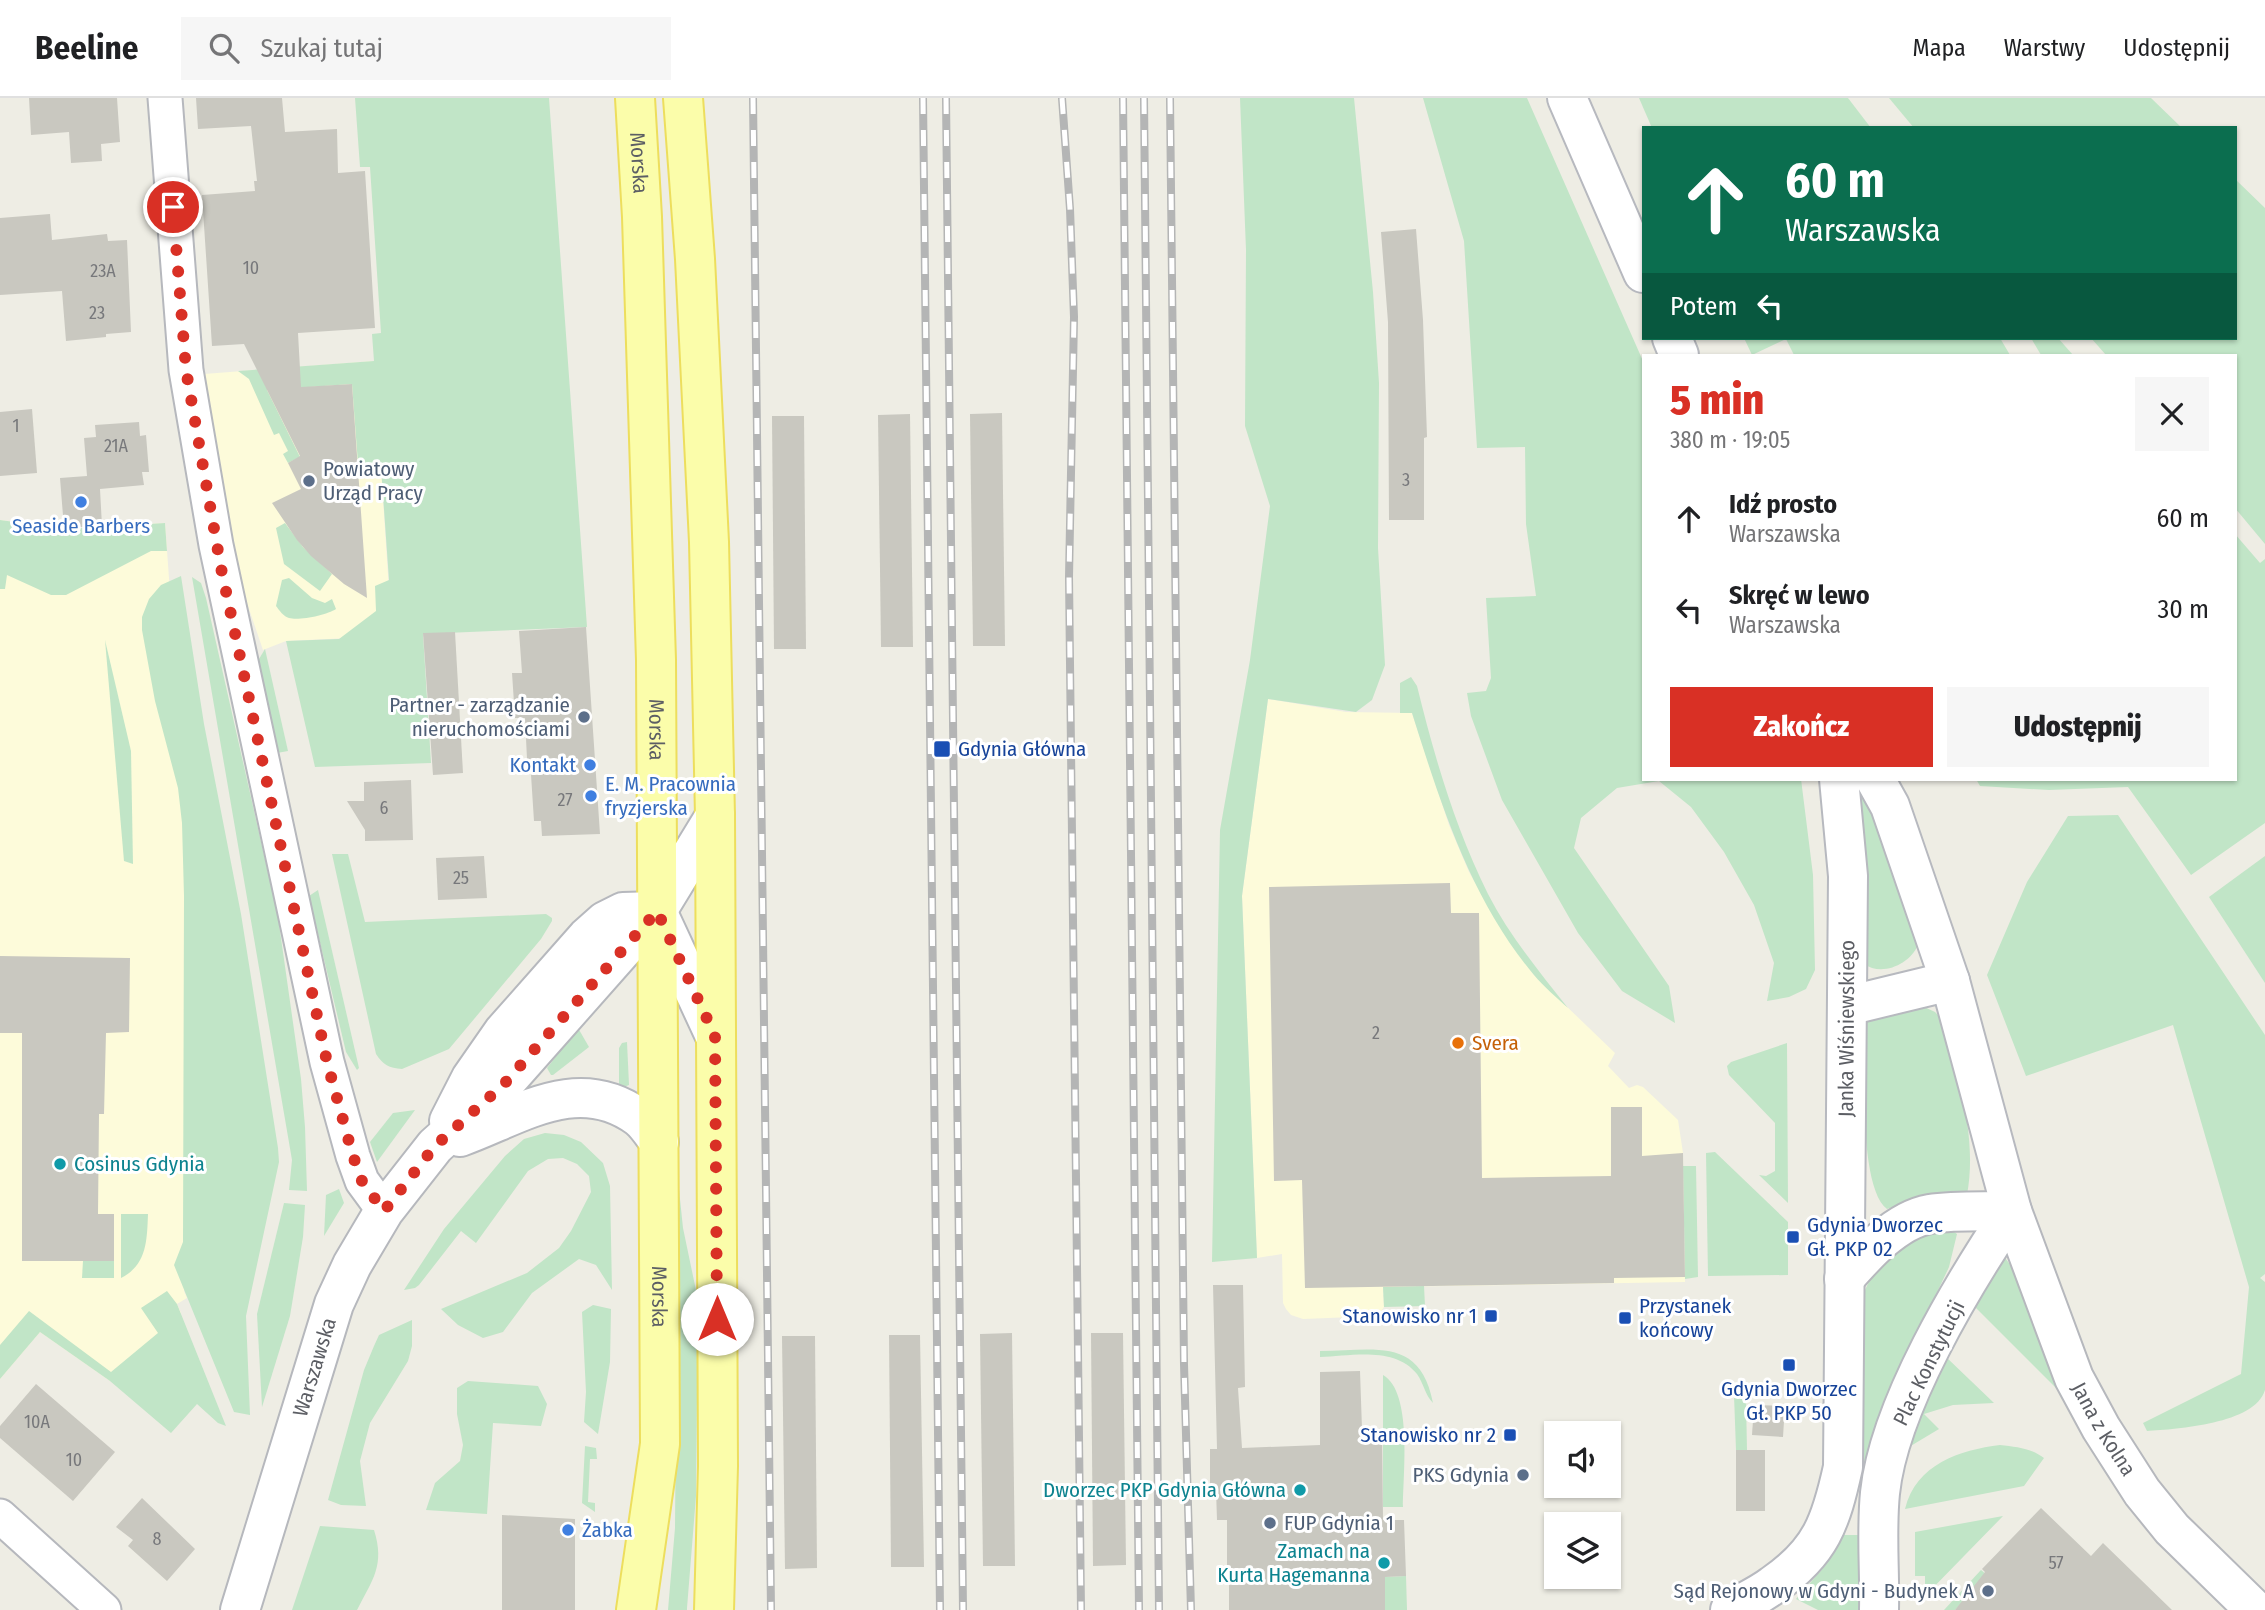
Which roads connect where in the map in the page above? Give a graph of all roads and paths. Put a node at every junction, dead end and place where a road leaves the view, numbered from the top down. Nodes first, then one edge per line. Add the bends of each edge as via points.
1 (165, 98) edge
2 (635, 98) edge
3 (683, 98) edge
4 (1567, 98) edge
5 (1642, 271) edge
6 (1839, 781) edge
7 (1876, 781) edge
8 (715, 816) junction
9 (657, 911) junction
10 (1950, 981) junction
11 (1847, 1006) junction
12 (715, 1036) junction
13 (659, 1142) junction
14 (435, 1146) junction
15 (384, 1211) junction
16 (2012, 1211) junction
17 (1844, 1279) junction
18 (0, 1516) edge
19 (1740, 1609) edge
20 (104, 1610) edge
21 (240, 1610) edge
22 (636, 1610) edge
23 (714, 1610) edge
24 (1879, 1610) edge
25 (2255, 1610) edge

1 - 15 street via 186,370 216,545 327,1062 362,1181
2 - 9 main road, Morska via 656,647
3 - 8 main road via 709,528
4 - 5 main road
6 - 11 main road, Janka Wiśniewskiego via 1848,876
7 - 10 main road via 1890,806
8 - 9 main road, Warszawska
8 - 12 main road
9 - 12 main road
9 - 13 main road, Morska
9 - 14 main road, Warszawska via 504,1084
10 - 11 main road
10 - 16 main road
11 - 17 main road, Janka Wiśniewskiego
12 - 23 main road via 718,1466
13 - 14 main road via 640,1118 611,1102 583,1099 524,1109
13 - 22 main road, Morska via 660,1444
14 - 15 main road, Warszawska
15 - 21 main road, Warszawska via 334,1304
16 - 17 main road via 1928,1214 1900,1226
16 - 24 main road, Plac Konstytucji via 1984,1252 1928,1355 1894,1436 1880,1493
16 - 25 main road, Jana z Kolna via 2074,1378 2101,1428 2172,1529
17 - 19 main road via 1843,1467 1829,1523 1798,1566
18 - 20 street

